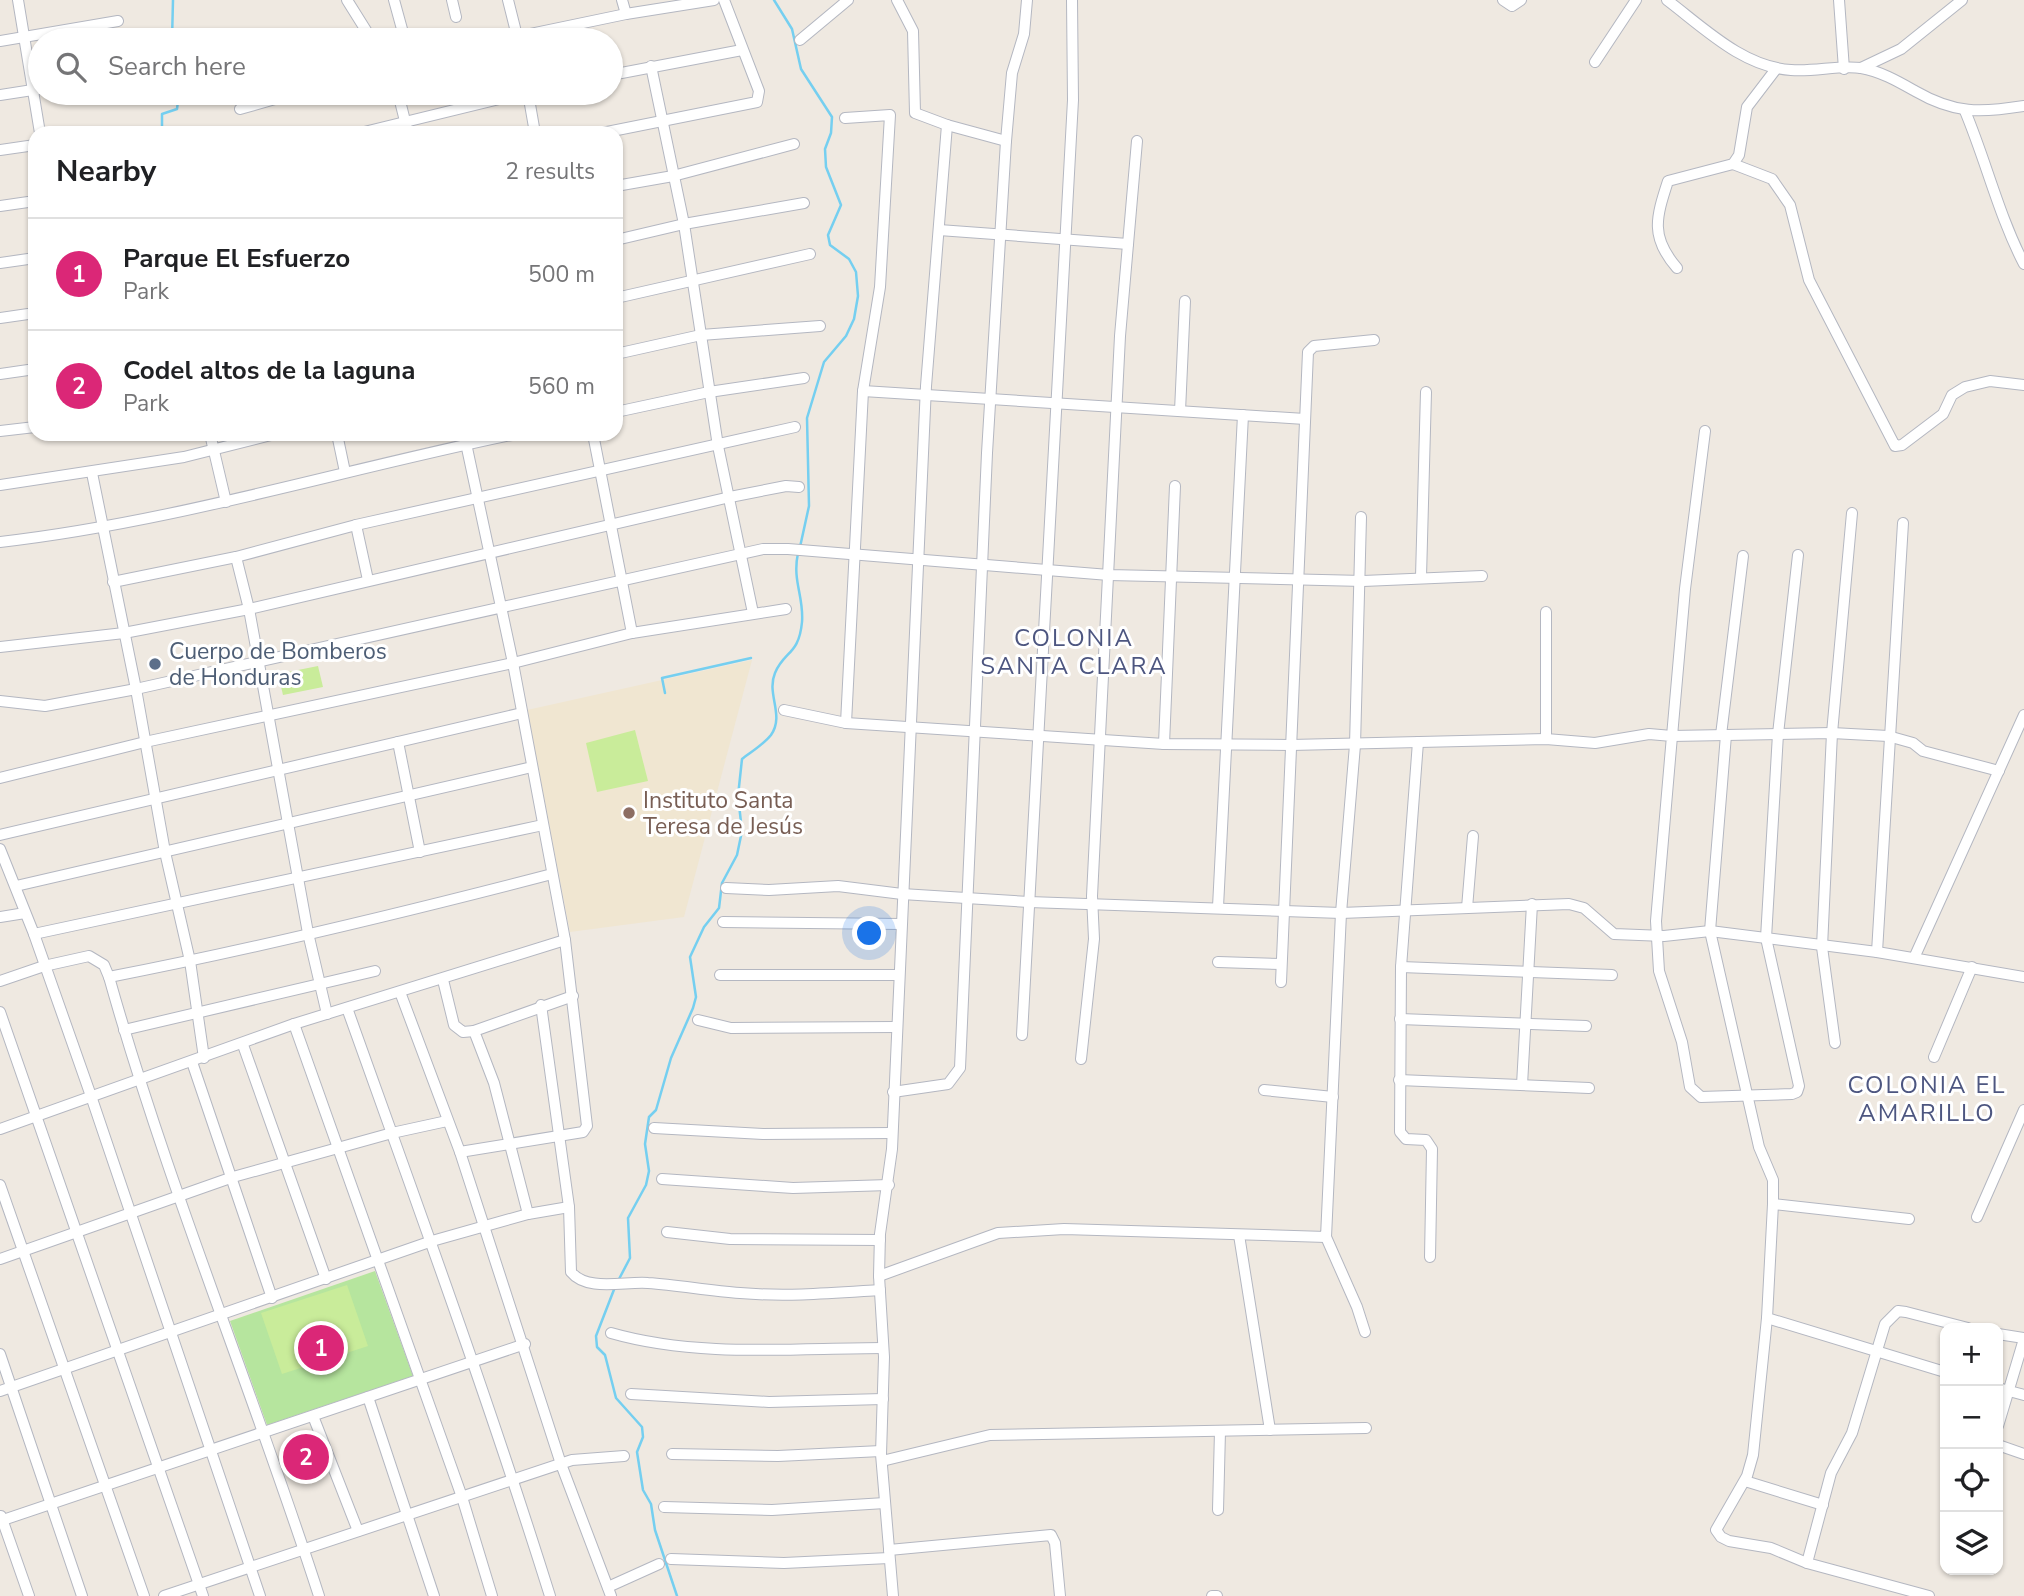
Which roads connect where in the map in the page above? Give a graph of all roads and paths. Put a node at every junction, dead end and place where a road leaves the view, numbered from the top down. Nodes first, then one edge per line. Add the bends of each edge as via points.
1 (18, 0) edge
2 (346, 0) edge
3 (394, 0) edge
4 (452, 0) edge
5 (508, 0) edge
6 (622, 0) edge
7 (714, 0) edge
8 (724, 0) edge
9 (848, 0) edge
10 (897, 0) edge
11 (1027, 0) edge
12 (1072, 0) edge
13 (1503, 0) edge
14 (1521, 0) edge
15 (1636, 0) edge
16 (1667, 0) edge
17 (1839, 0) edge
18 (1962, 0) edge
19 (672, 3) edge
20 (626, 14) junction
21 (457, 17) dead end
22 (118, 21) dead end
23 (77, 28) edge
24 (364, 28) edge
25 (402, 28) edge
26 (515, 28) edge
27 (563, 28) edge
28 (28, 36) edge
29 (25, 37) junction
30 (800, 40) dead end
31 (0, 41) edge
32 (28, 50) edge
33 (742, 50) junction
34 (1595, 62) dead end
35 (651, 66) junction
36 (1861, 68) junction
37 (1776, 69) junction
38 (1844, 69) junction
39 (623, 72) edge
40 (28, 90) edge
41 (0, 95) edge
42 (38, 105) edge
43 (254, 105) edge
44 (401, 105) edge
45 (474, 105) edge
46 (529, 105) edge
47 (2024, 106) edge
48 (240, 109) dead end
49 (1965, 111) junction
50 (915, 113) junction
51 (890, 114) junction
52 (845, 118) dead end
53 (405, 121) junction
54 (663, 121) junction
55 (947, 125) junction
56 (40, 126) edge
57 (386, 126) edge
58 (406, 126) edge
59 (533, 126) edge
60 (623, 129) edge
61 (1006, 141) junction
62 (1137, 141) dead end
63 (794, 144) dead end
64 (28, 146) edge
65 (0, 150) edge
66 (1733, 164) junction
67 (673, 176) junction
68 (623, 185) edge
69 (28, 202) edge
70 (804, 203) dead end
71 (0, 206) edge
72 (684, 224) junction
73 (939, 230) junction
74 (1002, 234) junction
75 (623, 238) edge
76 (1065, 239) junction
77 (1128, 244) junction
78 (810, 254) dead end
79 (28, 259) edge
80 (0, 263) edge
81 (2024, 264) edge
82 (1677, 268) dead end
83 (691, 280) junction
84 (623, 296) edge
85 (1185, 301) dead end
86 (28, 314) edge
87 (0, 318) edge
88 (820, 326) dead end
89 (701, 335) junction
90 (1374, 340) dead end
91 (623, 352) edge
92 (28, 370) edge
93 (0, 374) edge
94 (804, 378) dead end
95 (2024, 385) edge
96 (863, 391) junction
97 (709, 392) junction
98 (1426, 392) dead end
99 (926, 395) junction
100 (991, 399) junction
101 (1054, 403) junction
102 (1117, 407) junction
103 (623, 410) edge
104 (1180, 411) junction
105 (1242, 415) junction
106 (1305, 419) junction
107 (795, 427) dead end
108 (28, 428) edge
109 (1705, 431) dead end
110 (0, 432) edge
111 (212, 441) edge
112 (248, 441) edge
113 (338, 441) edge
114 (458, 441) edge
115 (465, 441) edge
116 (594, 441) edge
117 (718, 446) junction
118 (214, 450) junction
119 (345, 472) junction
120 (600, 472) junction
121 (92, 473) junction
122 (0, 485) edge
123 (1175, 486) dead end
124 (799, 487) dead end
125 (730, 497) junction
126 (477, 498) junction
127 (226, 502) junction
128 (1852, 513) dead end
129 (1361, 517) dead end
130 (1903, 523) dead end
131 (356, 525) junction
132 (101, 526) junction
133 (611, 527) junction
134 (0, 542) edge
135 (488, 552) junction
136 (741, 554) junction
137 (855, 555) junction
138 (1743, 555) dead end
139 (1798, 555) dead end
140 (236, 557) junction
141 (918, 560) junction
142 (982, 565) junction
143 (1046, 570) junction
144 (1109, 575) junction
145 (1482, 576) dead end
146 (1172, 577) junction
147 (1421, 577) junction
148 (1235, 578) junction
149 (368, 580) junction
150 (1298, 580) junction
151 (621, 581) junction
152 (1360, 581) junction
153 (113, 582) junction
154 (499, 606) junction
155 (249, 609) junction
156 (786, 609) dead end
157 (1546, 612) dead end
158 (753, 613) junction
159 (124, 633) junction
160 (632, 633) junction
161 (1, 644) edge
162 (257, 663) junction
163 (513, 663) junction
164 (136, 689) junction
165 (0, 701) edge
166 (784, 710) dead end
167 (522, 713) junction
168 (268, 715) junction
169 (2024, 715) edge
170 (846, 723) junction
171 (910, 727) junction
172 (974, 732) junction
173 (1832, 733) junction
174 (1778, 734) junction
175 (1038, 735) junction
176 (1724, 735) junction
177 (1672, 736) junction
178 (1888, 736) junction
179 (1102, 739) junction
180 (1546, 739) junction
181 (145, 742) junction
182 (1418, 742) junction
183 (398, 743) junction
184 (1355, 743) junction
185 (1164, 744) junction
186 (1226, 744) junction
187 (1291, 745) junction
188 (532, 766) junction
189 (279, 770) junction
190 (1999, 771) junction
191 (0, 778) edge
192 (155, 797) junction
193 (409, 797) junction
194 (290, 824) junction
195 (544, 825) junction
196 (0, 835) edge
197 (1473, 836) dead end
198 (0, 849) edge
199 (164, 852) junction
200 (420, 852) junction
201 (3, 862) edge
202 (552, 874) junction
203 (299, 879) junction
204 (16, 886) junction
205 (726, 888) dead end
206 (902, 894) junction
207 (965, 898) junction
208 (1029, 902) junction
209 (1093, 902) junction
210 (1532, 904) junction
211 (177, 905) junction
212 (1218, 907) junction
213 (1467, 908) junction
214 (1284, 911) junction
215 (1405, 912) junction
216 (26, 913) junction
217 (1341, 913) junction
218 (0, 917) edge
219 (723, 922) dead end
220 (901, 924) junction
221 (1710, 932) junction
222 (308, 933) junction
223 (34, 934) junction
224 (1657, 934) junction
225 (1766, 938) junction
226 (565, 940) junction
227 (1822, 947) junction
228 (1877, 952) junction
229 (1914, 958) junction
230 (190, 961) junction
231 (1218, 962) dead end
232 (1282, 964) junction
233 (44, 966) junction
234 (1401, 967) junction
235 (1972, 967) junction
236 (375, 971) dead end
237 (1528, 972) junction
238 (720, 975) dead end
239 (899, 975) junction
240 (1612, 975) dead end
241 (109, 977) junction
242 (2024, 977) edge
243 (443, 980) junction
244 (0, 981) edge
245 (1281, 982) dead end
246 (320, 984) junction
247 (400, 992) junction
248 (573, 996) junction
249 (541, 1005) junction
250 (347, 1009) junction
251 (0, 1012) edge
252 (198, 1012) junction
253 (327, 1014) junction
254 (1400, 1019) junction
255 (698, 1020) dead end
256 (294, 1024) junction
257 (1525, 1024) junction
258 (1586, 1026) dead end
259 (896, 1027) junction
260 (124, 1030) junction
261 (474, 1031) junction
262 (1022, 1035) dead end
263 (1835, 1043) dead end
264 (243, 1045) junction
265 (1934, 1057) dead end
266 (204, 1058) junction
267 (1081, 1059) dead end
268 (192, 1062) junction
269 (140, 1079) junction
270 (1399, 1080) junction
271 (1522, 1085) junction
272 (1589, 1088) dead end
273 (1265, 1090) dead end
274 (893, 1092) junction
275 (91, 1096) junction
276 (1333, 1097) junction
277 (1749, 1098) junction
278 (2024, 1110) edge
279 (36, 1114) junction
280 (447, 1121) junction
281 (654, 1128) dead end
282 (0, 1129) edge
283 (392, 1133) junction
284 (892, 1133) junction
285 (559, 1136) junction
286 (509, 1144) junction
287 (337, 1149) junction
288 (460, 1152) junction
289 (287, 1164) junction
290 (233, 1177) junction
291 (662, 1179) dead end
292 (0, 1185) edge
293 (889, 1185) junction
294 (179, 1197) junction
295 (1773, 1204) junction
296 (569, 1207) junction
297 (131, 1214) junction
298 (528, 1214) junction
299 (1978, 1217) dead end
300 (1909, 1219) dead end
301 (486, 1227) junction
302 (667, 1233) dead end
303 (77, 1234) junction
304 (1239, 1235) junction
305 (1326, 1237) junction
306 (880, 1240) junction
307 (432, 1241) junction
308 (23, 1251) junction
309 (1430, 1257) dead end
310 (0, 1258) edge
311 (379, 1260) junction
312 (879, 1276) junction
313 (326, 1279) junction
314 (880, 1290) junction
315 (272, 1298) junction
316 (224, 1315) junction
317 (1767, 1318) junction
318 (1947, 1323) edge
319 (172, 1332) junction
320 (1365, 1332) dead end
321 (611, 1333) dead end
322 (2003, 1335) edge
323 (2024, 1339) edge
324 (525, 1344) junction
325 (883, 1348) junction
326 (117, 1350) junction
327 (1875, 1350) junction
328 (0, 1354) edge
329 (472, 1362) junction
330 (66, 1368) junction
331 (1940, 1370) edge
332 (421, 1379) junction
333 (6, 1389) edge
334 (2003, 1389) edge
335 (2010, 1391) junction
336 (631, 1394) dead end
337 (2024, 1395) edge
338 (368, 1397) junction
339 (883, 1399) junction
340 (2003, 1411) edge
341 (313, 1416) junction
342 (1366, 1428) dead end
343 (1269, 1430) junction
344 (1220, 1431) junction
345 (263, 1433) junction
346 (2003, 1447) edge
347 (211, 1449) junction
348 (672, 1454) dead end
349 (2024, 1454) edge
350 (624, 1455) dead end
351 (882, 1456) junction
352 (562, 1464) junction
353 (158, 1466) junction
354 (514, 1479) junction
355 (1745, 1481) junction
356 (105, 1483) junction
357 (462, 1497) junction
358 (51, 1503) junction
359 (885, 1503) junction
360 (1823, 1505) junction
361 (664, 1507) dead end
362 (1218, 1510) dead end
363 (407, 1515) junction
364 (1, 1518) edge
365 (358, 1531) junction
366 (304, 1550) junction
367 (889, 1554) junction
368 (671, 1559) dead end
369 (1807, 1563) junction
370 (659, 1564) dead end
371 (251, 1567) junction
372 (199, 1584) junction
373 (609, 1592) edge
374 (1914, 1594) edge
375 (29, 1596) edge
376 (82, 1596) edge
377 (144, 1596) edge
378 (164, 1596) edge
379 (203, 1596) edge
380 (261, 1596) edge
381 (319, 1596) edge
382 (435, 1596) edge
383 (492, 1596) edge
384 (550, 1596) edge
385 (893, 1596) edge
386 (1060, 1596) edge
387 (1928, 1596) edge

1 - 29 street
2 - 24 street
3 - 25 street
4 - 21 street
5 - 26 street
6 - 20 street
7 - 19 street
8 - 33 street
9 - 30 street
10 - 50 street via 913,31
11 - 61 street via 1024,34 1012,73
12 - 76 street via 1073,100
13 - 14 street via 1512,6
15 - 34 street
16 - 37 street via 1746,58
17 - 38 street
18 - 36 street via 1901,49
19 - 20 street
20 - 27 street
22 - 23 street
28 - 29 street
29 - 31 street
29 - 32 street
33 - 35 street
33 - 54 street via 759,91 757,102
35 - 39 street
35 - 54 street
36 - 38 street
36 - 49 street
37 - 38 street
37 - 66 street via 1747,107 1739,155
40 - 41 street
42 - 56 street
43 - 48 street
44 - 53 street
45 - 53 street
46 - 59 street
47 - 49 street via 1983,113
49 - 81 street
50 - 51 street
50 - 55 street
51 - 52 street
51 - 96 street via 879,298
53 - 57 street
53 - 58 street
54 - 60 street
54 - 67 street
55 - 61 street
55 - 73 street
61 - 74 street
62 - 77 street
63 - 67 street
64 - 65 street
66 - 82 street via 1668,181 1656,228 1664,253
66 - 95 street via 1772,179 1790,205 1809,280 1895,446 1943,414 1952,395 1965,387 1990,381
67 - 68 street
67 - 72 street
69 - 71 street
70 - 72 street
72 - 75 street
72 - 83 street
73 - 74 street
73 - 99 street
74 - 76 street
74 - 100 street
76 - 77 street
76 - 101 street
77 - 102 street
78 - 83 street
79 - 80 street
83 - 84 street
83 - 89 street
85 - 104 street
86 - 87 street
88 - 89 street
89 - 91 street
89 - 97 street
90 - 106 street via 1310,347
92 - 93 street
94 - 97 street
96 - 99 street
96 - 137 street
97 - 103 street
97 - 117 street
98 - 147 street
99 - 100 street
99 - 141 street
100 - 101 street
100 - 142 street
101 - 102 street
101 - 143 street
102 - 104 street
102 - 144 street
104 - 105 street
105 - 106 street
105 - 148 street
106 - 150 street
107 - 117 street
108 - 110 street
109 - 177 street
111 - 118 street
112 - 118 street
113 - 119 street
114 - 119 street
115 - 126 street
116 - 120 street
117 - 120 street
117 - 125 street
118 - 121 street
118 - 127 street
119 - 127 street
120 - 126 street
120 - 133 street
121 - 122 street
121 - 132 street
123 - 146 street
124 - 125 street
125 - 133 street
125 - 136 street
126 - 131 street
126 - 135 street
127 - 132 street
128 - 173 street
129 - 152 street
130 - 178 street
131 - 140 street
131 - 149 street
132 - 134 street
132 - 153 street
133 - 135 street
133 - 151 street
135 - 149 street
135 - 154 street
136 - 137 street via 793,549
136 - 151 street
136 - 158 street
137 - 141 street
137 - 170 street
138 - 176 street
139 - 174 street
140 - 153 street
140 - 155 street
141 - 142 street
141 - 171 street
142 - 143 street
142 - 172 street
143 - 144 street
143 - 175 street
144 - 146 street
144 - 179 street
145 - 147 street
146 - 148 street
146 - 185 street
147 - 152 street
148 - 150 street
148 - 186 street
149 - 155 street
150 - 152 street
150 - 187 street
151 - 154 street
151 - 160 street
152 - 184 street
153 - 159 street
154 - 162 street
154 - 163 street
155 - 159 street
155 - 162 street
156 - 158 street
157 - 180 street
158 - 160 street
159 - 161 street
159 - 164 street
160 - 163 street
162 - 164 street
162 - 168 street
163 - 167 street
163 - 168 street
164 - 165 street via 45,706
164 - 181 street
166 - 170 street
167 - 183 street
167 - 188 street
168 - 181 street
168 - 189 street
169 - 190 street
170 - 171 street
171 - 172 street
171 - 206 street
172 - 175 street
172 - 207 street
173 - 174 street
173 - 178 street
173 - 227 street
174 - 176 street
174 - 225 street
175 - 179 street
175 - 208 street
176 - 177 street
176 - 221 street
177 - 180 street via 1649,734 1595,743
177 - 224 street
178 - 190 street via 1923,751
178 - 228 street
179 - 185 street
179 - 209 street
180 - 182 street
181 - 191 street
181 - 192 street
182 - 184 street
182 - 215 street
183 - 189 street
183 - 193 street
184 - 187 street
184 - 217 street
185 - 186 street
186 - 187 street
186 - 212 street
187 - 214 street
188 - 193 street
188 - 195 street
189 - 192 street
189 - 194 street
190 - 229 street
192 - 196 street
192 - 199 street
193 - 194 street
193 - 200 street
194 - 199 street
194 - 203 street
195 - 200 street
195 - 202 street
197 - 213 street
198 - 201 street
199 - 204 street
199 - 211 street
200 - 203 street
201 - 204 street
202 - 222 street
202 - 226 street
203 - 211 street
203 - 222 street
204 - 216 street
205 - 206 street via 838,886
206 - 207 street
206 - 220 street
207 - 208 street
207 - 274 street via 960,1068 948,1084
208 - 209 street
208 - 262 street
209 - 212 street
209 - 267 street via 1094,939
210 - 213 street
210 - 224 street via 1584,908 1614,934
210 - 237 street
211 - 223 street
211 - 230 street
212 - 214 street
213 - 215 street
214 - 217 street
214 - 232 street
215 - 217 street
215 - 234 street
216 - 218 street
216 - 223 street
217 - 276 street
219 - 220 street
220 - 239 street
221 - 224 street
221 - 225 street
221 - 277 street
222 - 230 street
222 - 246 street
223 - 233 street
224 - 277 street via 1659,971 1682,1042 1690,1087 1701,1097
225 - 227 street
225 - 277 street via 1800,1086 1791,1094
226 - 243 street
226 - 248 street
227 - 228 street
227 - 263 street
228 - 229 street
229 - 235 street
230 - 241 street
230 - 252 street
231 - 232 street
232 - 245 street
233 - 241 street via 89,957 104,965
233 - 244 street
233 - 275 street
234 - 237 street
234 - 254 street
235 - 242 street
235 - 265 street
236 - 246 street
237 - 240 street
237 - 257 street
238 - 239 street
239 - 259 street
241 - 260 street
243 - 247 street
243 - 261 street via 454,1025 463,1032
246 - 252 street
246 - 253 street
247 - 250 street
247 - 280 street
248 - 249 street
248 - 285 street via 587,1126 583,1132
249 - 261 street
249 - 285 street
250 - 253 street
250 - 283 street
251 - 279 street
252 - 260 street
252 - 266 street
253 - 256 street
254 - 257 street
254 - 270 street
255 - 259 street via 731,1028
256 - 264 street
256 - 287 street
257 - 258 street
257 - 271 street
259 - 274 street
260 - 269 street
261 - 286 street via 494,1083
264 - 266 street
264 - 289 street
266 - 268 street
268 - 269 street
268 - 290 street
269 - 275 street
269 - 294 street
270 - 271 street
270 - 309 street via 1402,1137 1426,1140 1432,1149
271 - 272 street
273 - 276 street
274 - 284 street
275 - 279 street
275 - 297 street
276 - 305 street
277 - 295 street via 1759,1147 1773,1180
278 - 299 street
279 - 282 street
279 - 303 street
280 - 283 street
280 - 288 street
281 - 284 street via 763,1134
283 - 287 street
283 - 307 street
284 - 293 street
285 - 286 street
285 - 296 street
286 - 288 street
286 - 298 street
287 - 289 street
287 - 311 street
288 - 301 street
289 - 290 street
289 - 313 street
290 - 294 street
290 - 315 street
291 - 293 street via 793,1188
292 - 308 street
293 - 306 street
294 - 297 street
294 - 316 street
295 - 300 street
295 - 317 street
296 - 298 street
296 - 314 street via 571,1272 588,1283 805,1295
297 - 303 street
297 - 319 street
298 - 301 street
301 - 307 street
301 - 324 street
302 - 306 street via 770,1241
303 - 308 street
303 - 326 street
304 - 305 street
304 - 312 street via 1064,1229 998,1233
304 - 343 street
305 - 320 street
306 - 312 street
307 - 311 street
307 - 329 street
308 - 310 street
308 - 330 street
311 - 313 street
311 - 332 street
312 - 314 street
313 - 315 street
314 - 325 street
315 - 316 street
316 - 319 street
316 - 345 street
317 - 327 street
317 - 355 street via 1753,1455
318 - 327 street via 1898,1311 1885,1324
319 - 326 street
319 - 347 street
321 - 325 street via 647,1343 693,1347
322 - 323 street
323 - 335 street
324 - 329 street
324 - 352 street
325 - 339 street
326 - 330 street
326 - 353 street
327 - 331 street
327 - 360 street via 1852,1433 1831,1473
328 - 333 street
329 - 332 street
329 - 354 street
330 - 333 street
330 - 356 street
332 - 338 street
332 - 357 street
333 - 358 street
334 - 335 street
335 - 337 street
335 - 340 street
336 - 339 street via 769,1402
338 - 341 street
338 - 363 street
339 - 351 street
341 - 345 street
341 - 365 street
342 - 343 street
343 - 344 street
344 - 351 street via 990,1435
344 - 362 street
345 - 347 street
345 - 366 street
346 - 349 street
347 - 353 street
347 - 371 street
348 - 351 street
350 - 352 street
351 - 359 street
352 - 354 street
352 - 373 street
353 - 356 street
353 - 372 street
354 - 357 street
354 - 384 street
355 - 360 street
355 - 369 street via 1719,1522 1716,1530 1721,1537 1771,1548
356 - 358 street
356 - 377 street
357 - 363 street
357 - 383 street
358 - 364 street
358 - 376 street
359 - 361 street via 772,1510
359 - 367 street
360 - 369 street
363 - 365 street
363 - 382 street
364 - 375 street
365 - 366 street
366 - 371 street
366 - 381 street
367 - 368 street via 784,1563
367 - 385 street
367 - 386 street via 1051,1535
369 - 374 street
370 - 373 street
371 - 372 street
371 - 380 street
372 - 378 street
372 - 379 street
374 - 387 street

